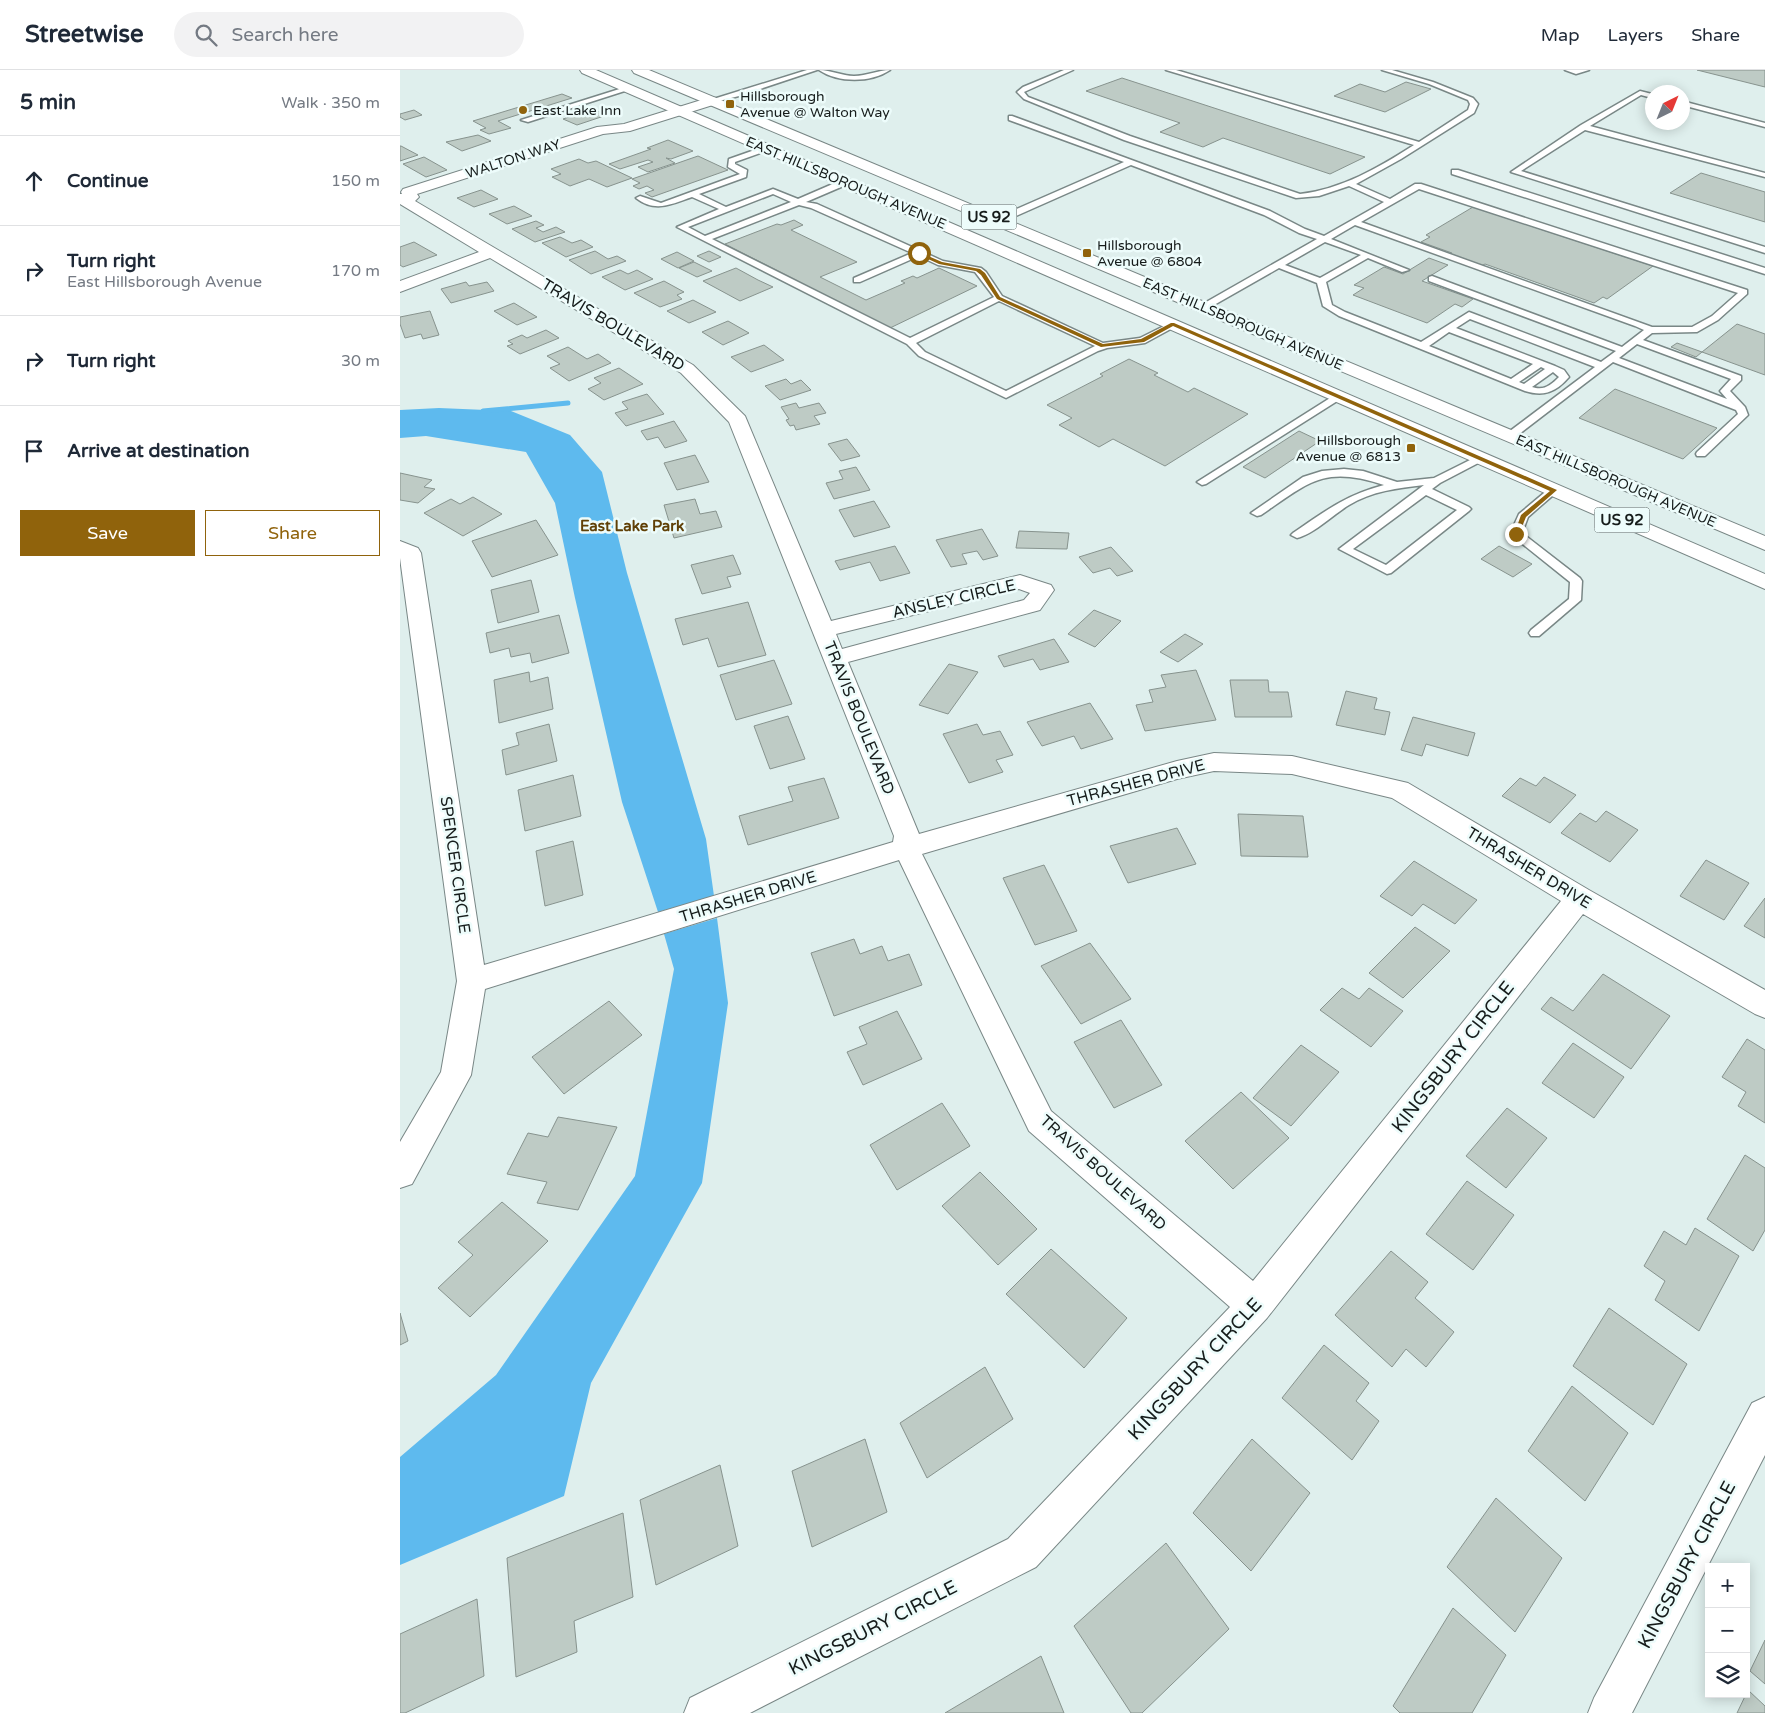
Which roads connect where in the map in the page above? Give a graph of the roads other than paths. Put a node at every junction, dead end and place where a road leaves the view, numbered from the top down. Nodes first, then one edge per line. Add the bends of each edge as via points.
1 (588, 70) edge
2 (638, 70) edge
3 (791, 70) edge
4 (814, 70) edge
5 (822, 70) edge
6 (887, 70) edge
7 (1070, 70) edge
8 (1170, 70) edge
9 (1385, 70) edge
10 (1568, 70) edge
11 (1586, 70) edge
12 (629, 88) junction
13 (1645, 94) edge
14 (711, 101) junction
15 (1690, 105) edge
16 (679, 110) junction
17 (1012, 118) dead end
18 (525, 120) dead end
19 (1765, 125) edge
20 (1584, 127) junction
21 (1419, 144) junction
22 (766, 148) junction
23 (1131, 162) junction
24 (1455, 172) dead end
25 (1765, 175) edge
26 (845, 182) junction
27 (1348, 184) junction
28 (693, 194) junction
29 (640, 198) dead end
30 (404, 199) edge
31 (798, 202) junction
32 (1391, 202) junction
33 (726, 210) junction
34 (997, 221) junction
35 (1354, 222) junction
36 (705, 239) junction
37 (1325, 239) junction
38 (1765, 250) edge
39 (493, 252) junction
40 (919, 253) junction
41 (1368, 256) junction
42 (1278, 265) junction
43 (1405, 270) dead end
44 (1765, 271) edge
45 (1432, 278) dead end
46 (858, 280) dead end
47 (1320, 281) junction
48 (400, 287) edge
49 (999, 298) junction
50 (1204, 307) junction
51 (1173, 324) junction
52 (1450, 329) junction
53 (1650, 330) junction
54 (1635, 340) junction
55 (910, 342) junction
56 (1103, 346) junction
57 (1422, 346) junction
58 (1622, 350) junction
59 (1611, 358) junction
60 (1540, 363) junction
61 (1602, 366) junction
62 (1552, 368) junction
63 (1512, 382) junction
64 (1525, 388) junction
65 (1338, 396) junction
66 (1740, 408) junction
67 (1510, 436) junction
68 (1701, 454) dead end
69 (1480, 458) junction
70 (1202, 482) dead end
71 (1436, 482) junction
72 (1396, 484) junction
73 (1425, 490) junction
74 (1554, 490) junction
75 (1258, 514) dead end
76 (1297, 536) dead end
77 (1765, 544) edge
78 (400, 547) edge
79 (1765, 582) edge
80 (824, 630) junction
81 (1534, 633) dead end
82 (836, 658) junction
83 (906, 848) junction
84 (1579, 898) junction
85 (472, 981) junction
86 (1765, 1005) edge
87 (400, 1173) edge
88 (1256, 1306) junction
89 (1765, 1416) edge
90 (705, 1713) edge
91 (1610, 1713) edge

1 - 12 street, EAST HILLSBOROUGH AVENUE / US 92
2 - 14 street, EAST HILLSBOROUGH AVENUE / US 92
3 - 14 lane via 727,91
4 - 14 lane
5 - 6 lane via 853,79
7 - 27 lane via 1020,92 1026,98 1128,138 1299,196 1322,193
8 - 21 lane
9 - 21 lane via 1454,92 1471,99 1474,104 1471,111
10 - 11 lane
12 - 16 street, EAST HILLSBOROUGH AVENUE / US 92
12 - 18 lane
13 - 20 lane via 1640,93
14 - 16 street, WALTON WAY
14 - 34 street, EAST HILLSBOROUGH AVENUE / US 92
15 - 19 lane
16 - 22 street, EAST HILLSBOROUGH AVENUE / US 92
16 - 30 street, WALTON WAY via 625,128 615,136 433,197
17 - 23 lane
20 - 25 lane
20 - 38 lane via 1515,172
21 - 27 lane
22 - 26 street, EAST HILLSBOROUGH AVENUE / US 92
22 - 28 lane via 732,161 731,165 744,172 743,175
23 - 34 lane
23 - 37 lane via 1267,212
24 - 44 lane
26 - 31 lane
26 - 51 street, EAST HILLSBOROUGH AVENUE / US 92
27 - 32 lane
28 - 29 lane via 658,206
28 - 33 lane
30 - 39 street, TRAVIS BOULEVARD
31 - 33 lane via 773,191
31 - 36 lane
31 - 40 lane via 814,206
32 - 35 lane
32 - 53 lane via 1418,186 1744,292 1715,318 1694,330
33 - 36 lane via 681,227
34 - 50 street, EAST HILLSBOROUGH AVENUE / US 92
35 - 37 lane
35 - 53 lane
36 - 55 lane
37 - 41 lane
37 - 42 lane
39 - 48 street
39 - 80 street, TRAVIS BOULEVARD via 687,369 738,420
40 - 46 lane
40 - 49 lane via 941,263 978,270
41 - 43 lane
41 - 47 lane
42 - 47 lane
42 - 50 lane
45 - 58 lane
47 - 57 lane via 1328,306
49 - 55 lane
49 - 56 lane
50 - 51 street
50 - 67 street, EAST HILLSBOROUGH AVENUE / US 92
51 - 56 lane via 1142,341
51 - 65 street, EAST HILLSBOROUGH AVENUE / US 92
52 - 57 lane
52 - 60 lane
52 - 61 lane via 1470,315
53 - 54 lane
54 - 58 lane
54 - 66 lane via 1738,378 1725,391
55 - 56 lane via 922,354 1006,396
57 - 63 lane
58 - 59 lane
59 - 61 lane
59 - 66 lane
60 - 62 lane
60 - 63 lane
61 - 67 lane
62 - 64 lane
62 - 64 lane via 1564,377 1546,392
63 - 64 lane
65 - 69 street, EAST HILLSBOROUGH AVENUE / US 92
65 - 70 lane
66 - 68 lane via 1743,415
67 - 69 street
67 - 77 street, EAST HILLSBOROUGH AVENUE / US 92
69 - 71 lane
69 - 74 street, EAST HILLSBOROUGH AVENUE / US 92
71 - 72 lane
71 - 73 lane
72 - 75 lane via 1363,474 1326,474 1307,479
72 - 76 lane via 1346,502
73 - 73 lane via 1465,509 1387,570 1345,549
74 - 79 street, EAST HILLSBOROUGH AVENUE / US 92
74 - 81 lane via 1523,516 1516,534 1576,581 1574,600
78 - 85 street, SPENCER CIRCLE via 410,553
80 - 82 street, TRAVIS BOULEVARD
80 - 82 street, ANSLEY CIRCLE via 1020,582 1043,590 1032,605
82 - 83 street, TRAVIS BOULEVARD via 907,836
83 - 84 street, THRASHER DRIVE via 1214,762 1292,766 1399,790
83 - 85 street, THRASHER DRIVE
83 - 88 street, TRAVIS BOULEVARD via 1040,1121
84 - 86 street, THRASHER DRIVE
84 - 88 street, KINGSBURY CIRCLE
85 - 87 street, SPENCER CIRCLE via 456,1075
88 - 90 street, KINGSBURY CIRCLE via 1022,1553
89 - 91 street, KINGSBURY CIRCLE

